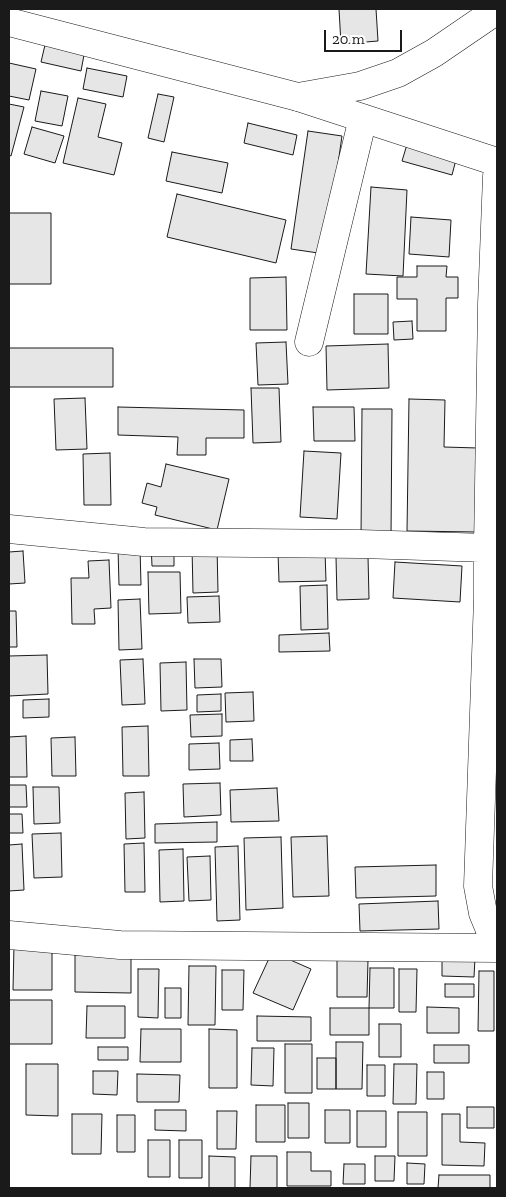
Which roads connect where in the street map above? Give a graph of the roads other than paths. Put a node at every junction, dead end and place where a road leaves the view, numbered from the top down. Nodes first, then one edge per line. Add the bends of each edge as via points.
1 (497, 10) edge
2 (9, 22) edge
3 (298, 97) junction
4 (363, 118) junction
5 (497, 162) edge
6 (497, 176) edge
7 (309, 342) dead end
8 (9, 529) edge
9 (488, 548) junction
10 (493, 597) edge
11 (9, 935) edge
12 (497, 948) edge

1 - 3 main road via 398,73 360,86
2 - 3 main road
3 - 4 main road
4 - 5 main road
4 - 7 main road
6 - 9 main road
8 - 9 main road via 144,542
9 - 10 main road
10 - 12 main road via 478,886 483,913
11 - 12 main road via 120,945

